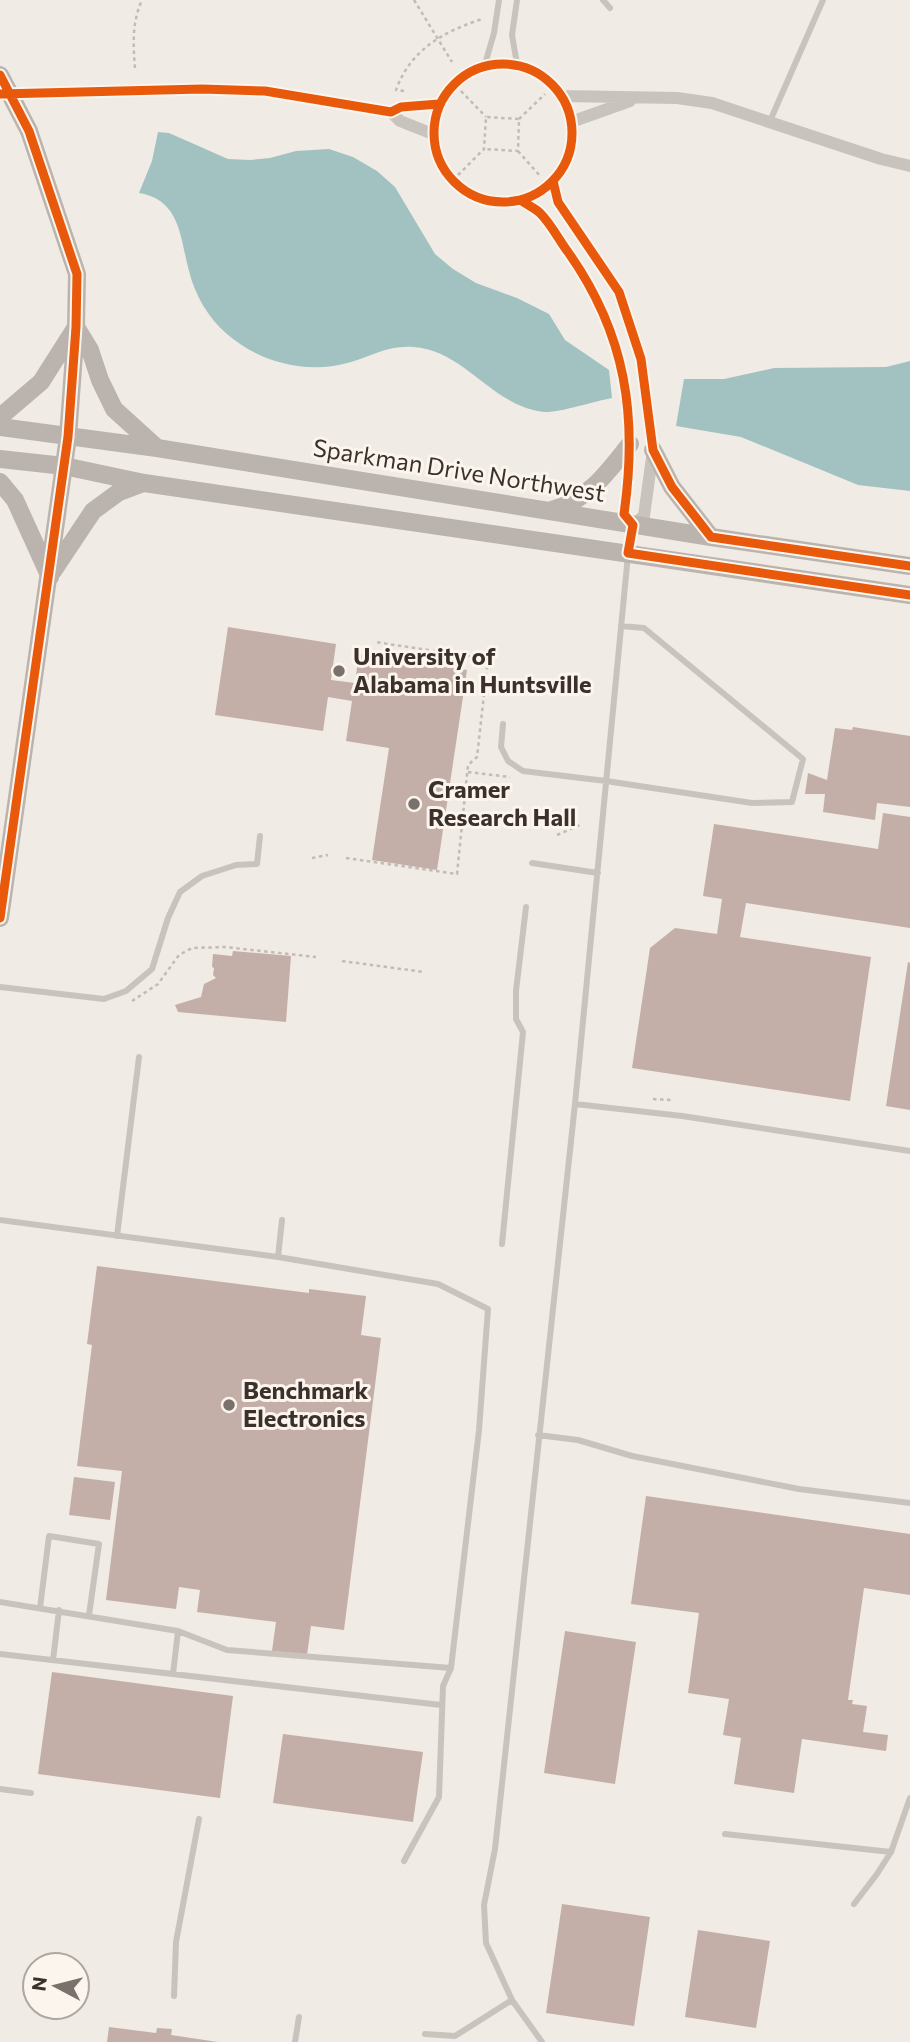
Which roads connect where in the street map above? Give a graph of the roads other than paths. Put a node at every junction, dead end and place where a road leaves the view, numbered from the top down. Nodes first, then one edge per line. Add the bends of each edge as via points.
1 (499, 0) edge
2 (517, 0) edge
3 (603, 0) edge
4 (823, 0) edge
5 (610, 8) dead end
6 (485, 64) junction
7 (517, 64) junction
8 (0, 75) edge
9 (0, 94) edge
10 (562, 96) junction
11 (640, 97) junction
12 (439, 104) junction
13 (391, 112) junction
14 (770, 121) junction
15 (571, 122) junction
16 (433, 134) junction
17 (910, 166) edge
18 (547, 180) junction
19 (522, 201) junction
20 (76, 327) junction
21 (0, 417) edge
22 (0, 427) edge
23 (68, 436) junction
24 (630, 444) junction
25 (157, 448) junction
26 (653, 450) junction
27 (0, 459) edge
28 (65, 466) junction
29 (0, 482) edge
30 (144, 483) junction
31 (549, 511) junction
32 (633, 525) junction
33 (711, 537) junction
34 (628, 553) junction
35 (910, 566) edge
36 (50, 577) junction
37 (910, 595) edge
38 (621, 626) junction
39 (503, 724) dead end
40 (606, 781) junction
41 (6, 832) edge
42 (260, 836) dead end
43 (532, 863) dead end
44 (598, 873) junction
45 (526, 907) dead end
46 (0, 918) edge
47 (0, 987) edge
48 (139, 1057) dead end
49 (575, 1104) junction
50 (910, 1151) edge
51 (0, 1220) edge
52 (282, 1220) dead end
53 (117, 1236) junction
54 (502, 1244) dead end
55 (278, 1257) junction
56 (538, 1435) junction
57 (910, 1503) edge
58 (0, 1602) edge
59 (40, 1608) junction
60 (59, 1611) junction
61 (89, 1615) junction
62 (178, 1631) junction
63 (0, 1654) edge
64 (52, 1660) junction
65 (451, 1668) junction
66 (173, 1674) junction
67 (441, 1705) junction
68 (0, 1789) edge
69 (31, 1793) dead end
70 (910, 1798) edge
71 (199, 1819) dead end
72 (725, 1835) dead end
73 (891, 1852) junction
74 (404, 1861) dead end
75 (854, 1904) dead end
76 (174, 1996) dead end
77 (512, 2000) junction
78 (299, 2017) dead end
79 (425, 2034) dead end
80 (295, 2042) edge
81 (542, 2042) edge

1 - 6 lane
2 - 7 lane via 512,35
3 - 5 lane
4 - 14 lane
6 - 7 street
6 - 12 street via 463,76
7 - 10 street via 536,73
8 - 20 main road, bridge via 29,131 77,274
9 - 13 street via 265,91
10 - 11 street
10 - 15 street
11 - 14 street via 712,103
11 - 15 street
12 - 13 street
12 - 16 street
13 - 16 street via 400,121
14 - 17 street
15 - 18 street via 568,155
16 - 19 street via 441,164 455,183 474,196 497,202
18 - 19 street
18 - 26 street via 619,292 641,359
19 - 24 street via 540,212 596,295 619,352
20 - 21 main road via 41,382
20 - 23 main road
20 - 25 main road via 114,409
22 - 23 main road, Sparkman Drive Northwest
23 - 25 main road, Sparkman Drive Northwest
23 - 28 main road
24 - 31 main road via 593,489
24 - 32 street via 624,514
25 - 31 main road, Sparkman Drive Northwest
26 - 32 street via 644,516
26 - 33 main road via 672,487
27 - 28 main road
28 - 30 main road
28 - 36 main road
29 - 36 main road via 15,500
30 - 34 main road
30 - 36 main road via 119,492 93,511
31 - 32 main road, Sparkman Drive Northwest
32 - 33 main road, Sparkman Drive Northwest
32 - 34 street
33 - 35 main road, Sparkman Drive Northwest
34 - 37 main road
34 - 38 lane
36 - 41 main road
38 - 40 lane
38 - 40 lane via 644,628 803,759 792,802 752,803
39 - 40 lane via 501,747 508,761 523,771
40 - 44 lane
41 - 46 main road
42 - 47 lane via 257,864 201,876 180,892 152,969 126,992 104,999
43 - 44 lane
44 - 49 lane
45 - 54 lane via 516,991 516,1019 523,1032
48 - 53 lane
49 - 50 lane
49 - 56 lane
51 - 53 lane
52 - 55 lane
53 - 55 lane
55 - 65 lane via 438,1284 488,1309
56 - 57 lane via 799,1489
56 - 77 lane via 495,1849 484,1905 486,1943
58 - 59 lane
59 - 60 lane
59 - 61 lane via 49,1536 99,1544
60 - 61 lane
60 - 64 lane
61 - 62 lane
62 - 65 lane via 227,1650
62 - 66 lane
63 - 64 lane
64 - 66 lane
65 - 67 lane
66 - 67 lane
67 - 74 lane via 439,1797
68 - 69 lane
70 - 73 lane
71 - 76 lane via 177,1942
72 - 73 lane
73 - 75 lane
77 - 79 lane via 455,2036
77 - 81 lane
78 - 80 lane

